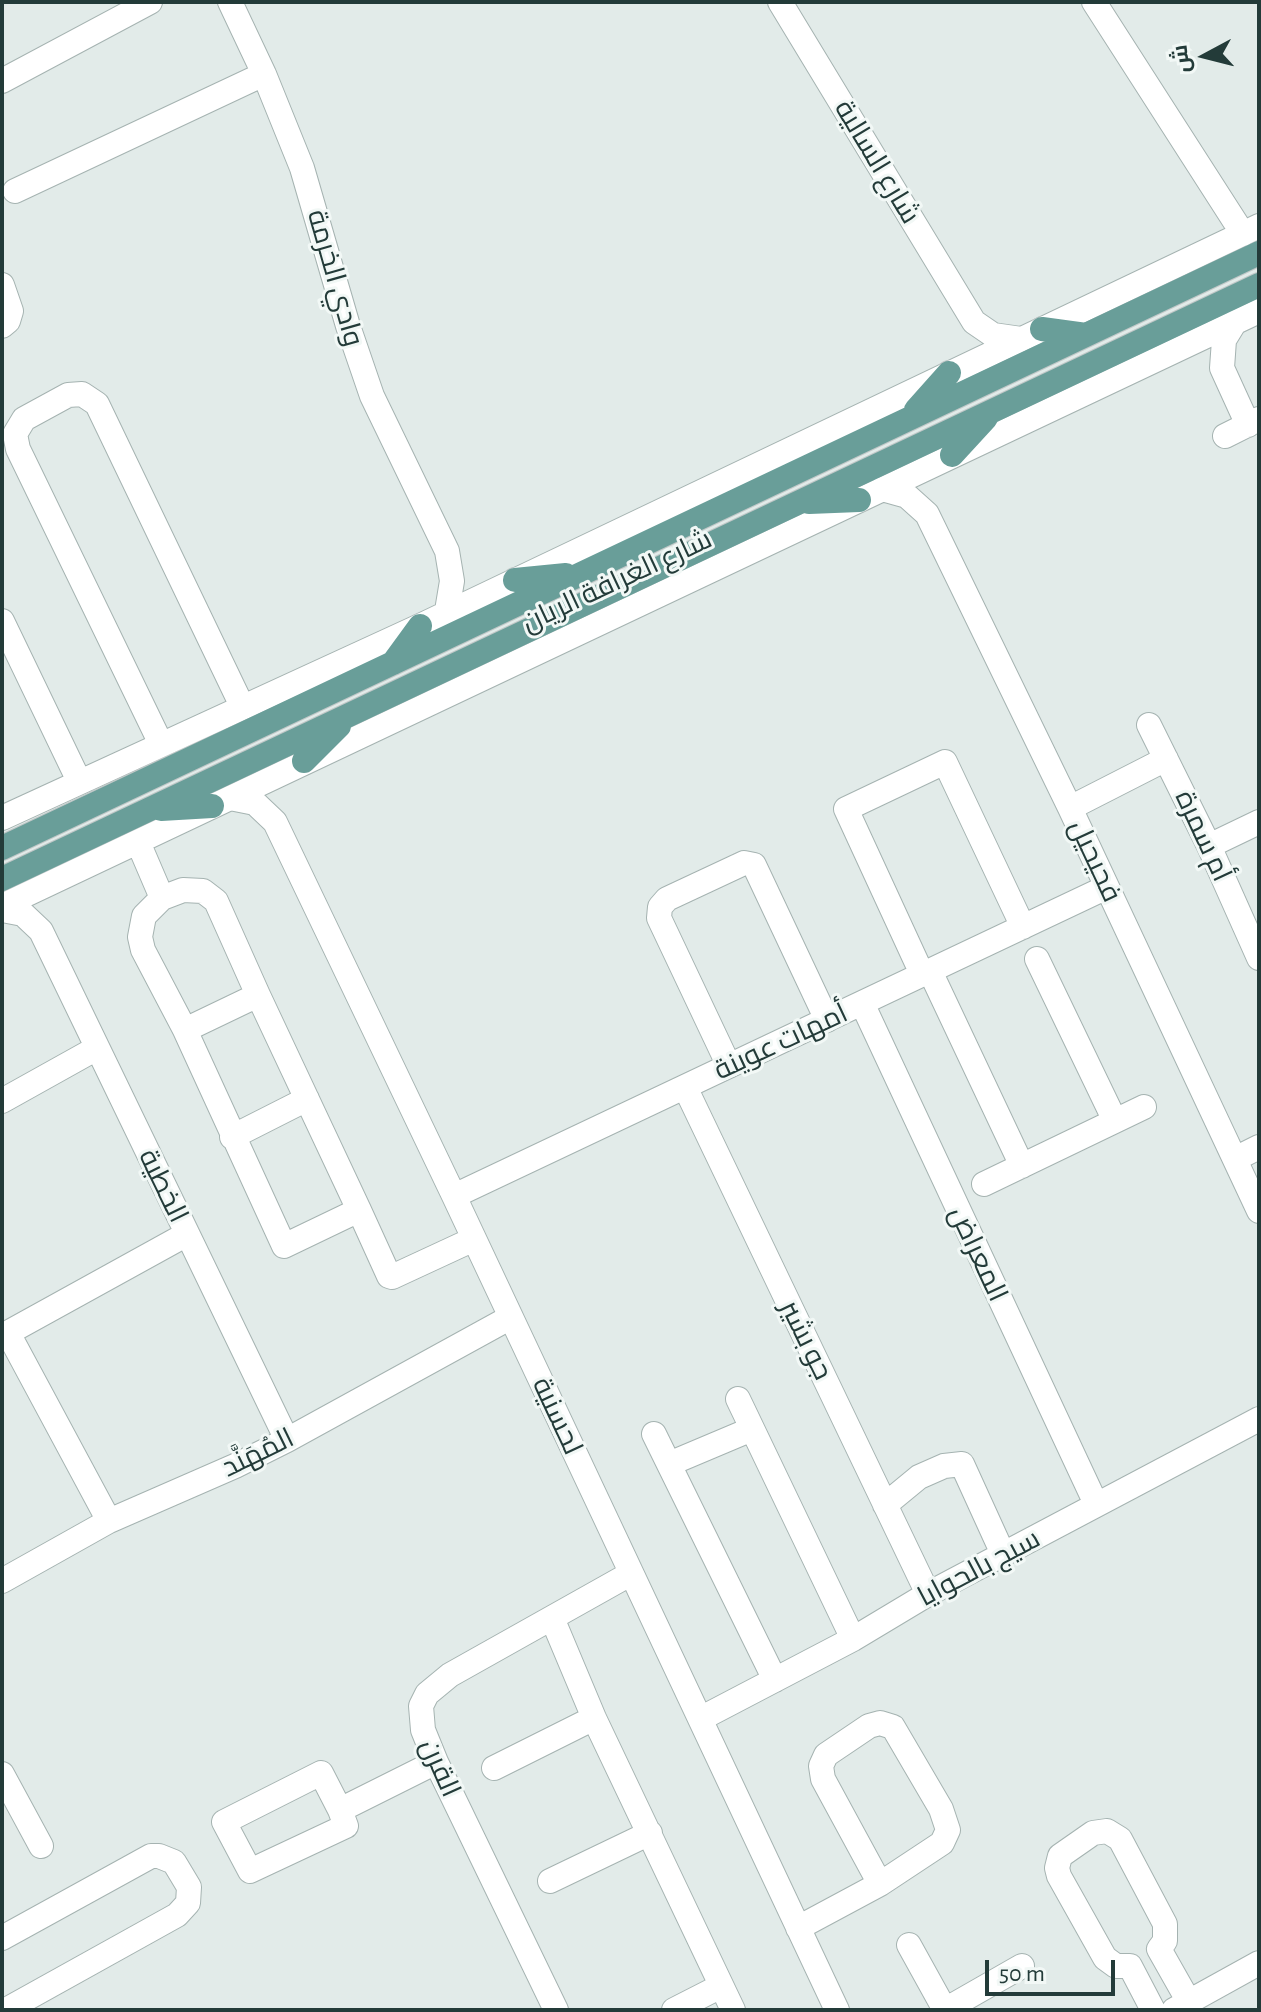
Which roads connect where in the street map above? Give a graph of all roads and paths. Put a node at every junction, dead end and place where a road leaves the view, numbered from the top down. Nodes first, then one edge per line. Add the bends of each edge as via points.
1 (150, 2) edge
2 (230, 2) edge
3 (780, 2) edge
4 (1094, 2) edge
5 (264, 74) junction
6 (2, 81) edge
7 (15, 191) dead end
8 (1251, 230) edge
9 (1259, 253) edge
10 (2, 285) edge
11 (1259, 285) edge
12 (1259, 311) edge
13 (974, 322) junction
14 (1235, 322) junction
15 (2, 326) edge
16 (1031, 334) junction
17 (1086, 335) junction
18 (1179, 348) junction
19 (1222, 368) junction
20 (958, 369) junction
21 (993, 410) junction
22 (907, 419) junction
23 (1254, 422) edge
24 (1225, 436) dead end
25 (944, 459) junction
26 (882, 489) junction
27 (859, 500) junction
28 (799, 502) junction
29 (927, 514) junction
30 (447, 551) junction
31 (581, 574) junction
32 (505, 584) junction
33 (447, 611) junction
34 (2, 621) edge
35 (420, 626) junction
36 (392, 665) junction
37 (242, 706) junction
38 (348, 715) junction
39 (1149, 725) dead end
40 (161, 744) junction
41 (1166, 759) junction
42 (295, 766) junction
43 (79, 781) junction
44 (221, 802) junction
45 (1070, 808) junction
46 (147, 810) junction
47 (2, 818) edge
48 (275, 822) junction
49 (1259, 822) edge
50 (138, 842) junction
51 (1209, 846) junction
52 (2, 848) edge
53 (2, 879) edge
54 (53, 881) junction
55 (1107, 887) junction
56 (162, 898) junction
57 (2, 908) edge
58 (1023, 927) junction
59 (41, 931) junction
60 (1259, 958) edge
61 (1037, 959) dead end
62 (926, 973) junction
63 (258, 995) junction
64 (862, 1003) junction
65 (827, 1020) junction
66 (185, 1030) junction
67 (97, 1048) junction
68 (729, 1066) junction
69 (685, 1087) junction
70 (307, 1099) junction
71 (2, 1101) edge
72 (1144, 1107) dead end
73 (1115, 1121) junction
74 (232, 1137) junction
75 (1259, 1147) edge
76 (1235, 1159) junction
77 (1022, 1166) junction
78 (984, 1184) dead end
79 (454, 1196) junction
80 (359, 1210) junction
81 (1259, 1211) edge
82 (187, 1234) junction
83 (474, 1239) junction
84 (511, 1317) junction
85 (5, 1334) edge
86 (738, 1399) dead end
87 (1259, 1419) edge
88 (752, 1429) junction
89 (654, 1434) dead end
90 (287, 1440) junction
91 (669, 1464) junction
92 (1096, 1504) junction
93 (885, 1505) junction
94 (109, 1521) junction
95 (1003, 1554) junction
96 (630, 1574) junction
97 (2, 1581) edge
98 (928, 1594) junction
99 (552, 1618) junction
100 (853, 1639) junction
101 (775, 1680) junction
102 (594, 1718) junction
103 (700, 1719) junction
104 (436, 1762) junction
105 (494, 1768) dead end
106 (2, 1774) edge
107 (340, 1810) junction
108 (650, 1833) junction
109 (41, 1846) dead end
110 (550, 1881) dead end
111 (880, 1884) junction
112 (798, 1928) junction
113 (2, 1938) edge
114 (909, 1945) dead end
115 (1159, 1949) junction
116 (1259, 1963) edge
117 (1022, 1966) dead end
118 (1130, 1966) junction
119 (721, 1986) junction
120 (1181, 2006) edge
121 (550, 2008) edge
122 (6, 2010) edge
123 (674, 2010) edge
124 (733, 2010) edge
125 (837, 2010) edge
126 (945, 2010) edge
127 (1153, 2010) edge

1 - 6 street
2 - 5 street, وادي الخرمة
3 - 13 street, شارع السالية
4 - 8 street
5 - 7 street
5 - 30 street, وادي الخرمة via 315,206 372,396
8 - 16 street, شارع الغرافة الريان
9 - 17 main road, شارع الغرافة الريان
10 - 15 street via 11,311
11 - 21 main road, شارع الغرافة الريان
12 - 14 street, شارع الغرافة الريان
13 - 16 street via 993,335
13 - 20 street via 976,342
14 - 18 street, شارع الغرافة الريان
14 - 19 street via 1224,340
16 - 17 main road
16 - 20 street, شارع الغرافة الريان
17 - 22 main road, شارع الغرافة الريان
18 - 19 street via 1205,355
18 - 25 street, شارع الغرافة الريان
19 - 23 street
20 - 22 main road
20 - 32 street, شارع الغرافة الريان
21 - 25 main road
21 - 28 main road, شارع الغرافة الريان
22 - 31 main road, شارع الغرافة الريان
23 - 24 street
25 - 26 street, شارع الغرافة الريان
25 - 29 street, فحيحيل via 926,482
26 - 27 street, شارع الغرافة الريان
26 - 29 street via 907,496
27 - 28 main road
27 - 42 street, شارع الغرافة الريان
28 - 38 main road, شارع الغرافة الريان
29 - 45 street, فحيحيل
30 - 32 street, وادي الخرمة via 468,574
30 - 33 street, وادي الخرمة via 452,581
31 - 32 main road
31 - 36 main road, شارع الغرافة الريان
32 - 33 street, شارع الغرافة الريان
33 - 35 street, شارع الغرافة الريان
34 - 43 street
35 - 36 main road
35 - 37 street, شارع الغرافة الريان
36 - 52 main road, شارع الغرافة الريان
37 - 40 street, شارع الغرافة الريان
37 - 40 street via 97,404 82,394 68,395 24,419 15,434 18,449
38 - 42 main road
38 - 46 main road, شارع الغرافة الريان
39 - 41 street, أم سمرة
40 - 43 street, شارع الغرافة الريان
41 - 45 street, أم سمرة
41 - 51 street, أم سمرة
42 - 44 street, شارع الغرافة الريان
42 - 48 street via 273,793
43 - 47 street, شارع الغرافة الريان
44 - 46 main road
44 - 48 street via 255,803
44 - 50 street, شارع الغرافة الريان
45 - 55 street, فحيحيل
46 - 53 main road, شارع الغرافة الريان
48 - 79 street, لحسنية
49 - 51 street
50 - 54 street, شارع الغرافة الريان
50 - 56 street
51 - 60 street, أم سمرة
54 - 57 street, شارع الغرافة الريان
54 - 59 street via 41,904
55 - 58 street, أمهات عوينة
55 - 76 street, فحيحيل
56 - 63 street via 183,890 203,891 216,901
56 - 66 street via 144,916 140,937
57 - 59 street via 23,914
58 - 62 street, أمهات عوينة
58 - 62 street via 945,762 846,809
59 - 67 street, الخطية
61 - 73 street
62 - 64 street, أمهات عوينة
62 - 77 street
63 - 66 street
63 - 70 street
64 - 65 street, أمهات عوينة
64 - 92 street, المعراض
65 - 68 street, أمهات عوينة
65 - 68 street via 754,865 744,863 696,885 663,902 658,913
66 - 74 street
67 - 71 street
67 - 82 street, الخطية
68 - 69 street, أمهات عوينة
69 - 79 street, أمهات عوينة
69 - 93 street, جو بشير
70 - 74 street
70 - 80 street
72 - 73 street
73 - 77 street
74 - 80 street via 284,1246
75 - 76 street
76 - 81 street, فحيحيل
77 - 78 street
79 - 83 street, لحسنية
80 - 83 street via 390,1277
82 - 85 street
82 - 90 street, الخطية
83 - 84 street, لحسنية
84 - 90 street, المُهَنَّد
84 - 96 street, لحسنية
85 - 94 street
86 - 88 street
87 - 92 street, سيج بالحوايا
88 - 91 street
88 - 100 street
89 - 91 street
90 - 94 street, المُهَنَّد
91 - 101 street
92 - 95 street, سيج بالحوايا
93 - 95 street via 919,1477 962,1464
93 - 98 street, جو بشير
94 - 97 street, المُهَنَّد
95 - 98 street, سيج بالحوايا
96 - 99 street, القرن
96 - 103 street, لحسنية
98 - 100 street, سيج بالحوايا
99 - 102 street
99 - 104 street, القرن via 450,1675 427,1694 420,1717
100 - 101 street, سيج بالحوايا
101 - 103 street, سيج بالحوايا
102 - 105 street
102 - 108 street
103 - 112 street, لحسنية
104 - 107 street
104 - 121 street, القرن
106 - 109 street
107 - 107 street via 321,1773 224,1822 250,1871 346,1826
108 - 110 street
108 - 119 street
111 - 111 street via 942,1843 948,1830 893,1727 880,1723 826,1755 821,1766 823,1779
111 - 112 street
112 - 125 street, لحسنية
113 - 122 street via 151,1856 174,1862 189,1887 188,1903 177,1915
114 - 126 street
115 - 118 street
115 - 118 street via 1165,1924 1120,1839 1107,1831 1093,1833 1060,1856 1059,1876 1105,1958 1116,1966
115 - 120 street
116 - 120 street
117 - 126 street
118 - 127 street
119 - 123 street
119 - 124 street

